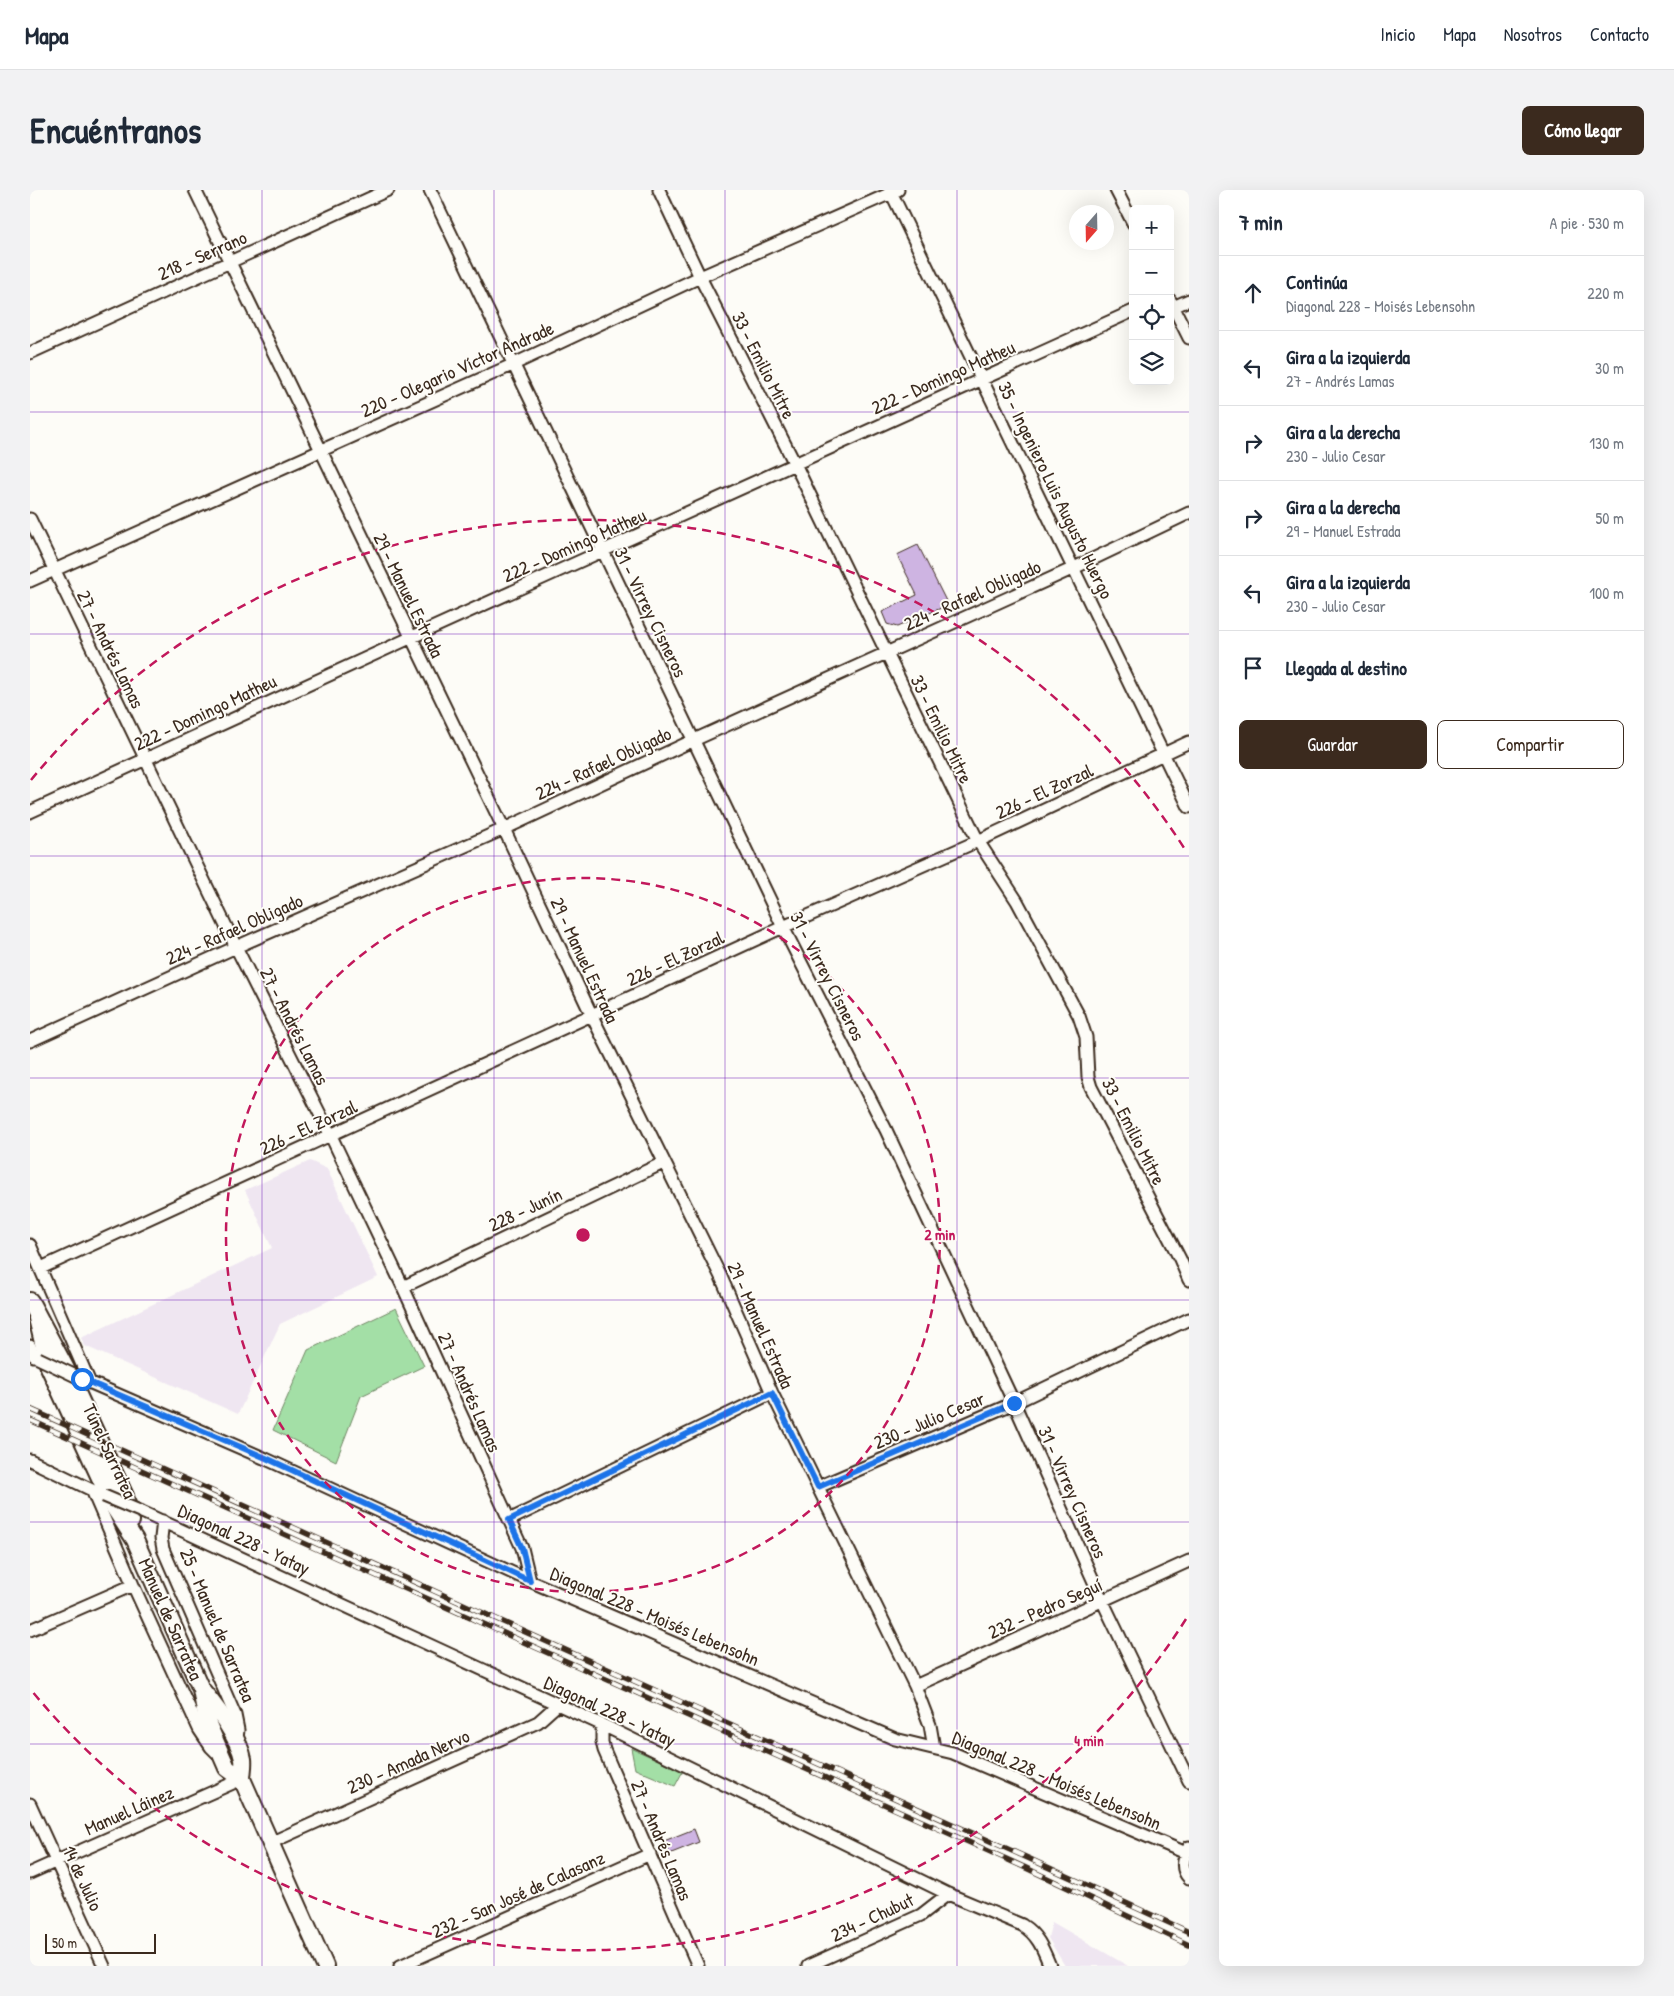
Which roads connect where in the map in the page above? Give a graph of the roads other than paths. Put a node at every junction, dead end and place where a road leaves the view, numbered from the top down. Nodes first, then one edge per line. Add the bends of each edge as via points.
1 (195, 190) edge
2 (388, 190) edge
3 (430, 190) edge
4 (659, 190) edge
5 (1116, 190) edge
6 (893, 191) edge
7 (1129, 216) edge
8 (231, 261) junction
9 (700, 277) junction
10 (1189, 300) edge
11 (1174, 304) edge
12 (1174, 308) edge
13 (1129, 312) edge
14 (1189, 338) edge
15 (30, 353) edge
16 (512, 365) junction
17 (982, 378) junction
18 (320, 450) junction
19 (795, 464) junction
20 (1189, 514) edge
21 (30, 519) edge
22 (602, 551) junction
23 (1074, 568) junction
24 (54, 570) junction
25 (30, 581) edge
26 (410, 638) junction
27 (885, 653) junction
28 (694, 740) junction
29 (1189, 742) edge
30 (1162, 755) junction
31 (145, 759) junction
32 (1189, 807) edge
33 (30, 812) edge
34 (504, 829) junction
35 (978, 841) junction
36 (783, 927) junction
37 (236, 947) junction
38 (592, 1016) junction
39 (30, 1041) edge
40 (330, 1136) junction
41 (663, 1162) junction
42 (30, 1245) edge
43 (40, 1268) junction
44 (1189, 1280) edge
45 (403, 1287) junction
46 (30, 1301) edge
47 (1189, 1319) edge
48 (33, 1354) edge
49 (86, 1381) junction
50 (772, 1393) junction
51 (1014, 1403) junction
52 (30, 1460) edge
53 (818, 1487) junction
54 (92, 1490) junction
55 (163, 1520) junction
56 (509, 1520) junction
57 (1189, 1561) edge
58 (530, 1581) junction
59 (133, 1585) junction
60 (1103, 1602) junction
61 (30, 1630) edge
62 (915, 1686) junction
63 (201, 1689) junction
64 (557, 1705) junction
65 (602, 1726) junction
66 (237, 1744) junction
67 (934, 1748) junction
68 (223, 1758) junction
69 (242, 1779) junction
70 (1189, 1781) edge
71 (30, 1804) edge
72 (270, 1843) junction
73 (1187, 1850) edge
74 (650, 1854) junction
75 (56, 1861) junction
76 (30, 1873) edge
77 (1189, 1878) edge
78 (948, 1894) junction
79 (104, 1966) edge
80 (324, 1966) edge
81 (400, 1966) edge
82 (698, 1966) edge
83 (808, 1966) edge
84 (1050, 1966) edge

1 - 8 street, 29 - Manuel Estrada
2 - 8 street, 218 - Serrano
3 - 16 street, 31 - Virrey Cisneros
4 - 9 street, 33 - Emilio Mitre
5 - 7 street
6 - 9 street, 220 - Olegario Víctor Andrade
6 - 17 street, 35 - Ingeniero Luis Augusto Huergo
8 - 15 street, 218 - Serrano
8 - 18 street, 29 - Manuel Estrada
9 - 16 street, 220 - Olegario Víctor Andrade
9 - 19 street, 33 - Emilio Mitre
10 - 11 street
12 - 14 street
13 - 17 street, 222 - Domingo Matheu
16 - 18 street, 220 - Olegario Víctor Andrade
16 - 22 street, 31 - Virrey Cisneros
17 - 19 street, 222 - Domingo Matheu
17 - 23 street, 35 - Ingeniero Luis Augusto Huergo
18 - 24 street, 220 - Olegario Víctor Andrade
18 - 26 street, 29 - Manuel Estrada
19 - 22 street, 222 - Domingo Matheu
19 - 27 street, 33 - Emilio Mitre
20 - 23 street, 224 - Rafael Obligado
21 - 24 street, 27 - Andrés Lamas
22 - 26 street, 222 - Domingo Matheu
22 - 28 street, 31 - Virrey Cisneros
23 - 27 street, 224 - Rafael Obligado
23 - 30 street, 35 - Ingeniero Luis Augusto Huergo
24 - 25 street, 220 - Olegario Víctor Andrade
24 - 31 street, 27 - Andrés Lamas
26 - 31 street, 222 - Domingo Matheu
26 - 34 street, 29 - Manuel Estrada
27 - 28 street, 224 - Rafael Obligado
27 - 35 street, 33 - Emilio Mitre
28 - 34 street, 224 - Rafael Obligado
28 - 36 street, 31 - Virrey Cisneros
29 - 30 street, 226 - El Zorzal
30 - 32 street, 35 - Ingeniero Luis Augusto Huergo
30 - 35 street, 226 - El Zorzal
31 - 33 street, 222 - Domingo Matheu
31 - 37 street, 27 - Andrés Lamas
34 - 37 street, 224 - Rafael Obligado
34 - 38 street, 29 - Manuel Estrada
35 - 36 street, 226 - El Zorzal
35 - 44 street, 33 - Emilio Mitre via 1017,901 1079,1016 1086,1037 1091,1086
36 - 38 street, 226 - El Zorzal
36 - 51 street, 31 - Virrey Cisneros via 886,1130
37 - 39 street, 224 - Rafael Obligado
37 - 40 street, 27 - Andrés Lamas
38 - 40 street, 226 - El Zorzal
38 - 41 street, 29 - Manuel Estrada
40 - 43 street, 226 - El Zorzal
40 - 45 street, 27 - Andrés Lamas
41 - 45 street, 228 - Junín
41 - 50 street, 29 - Manuel Estrada via 721,1278
42 - 43 street
43 - 49 street
45 - 56 street, 27 - Andrés Lamas
46 - 63 main road, Túnel Sarratea via 66,1369 125,1496 136,1540
47 - 51 street, 230 - Julio Cesar
48 - 49 street, Diagonal 228 - Moisés Lebensohn, bridge
49 - 58 street, Diagonal 228 - Moisés Lebensohn via 266,1458
50 - 53 street, 29 - Manuel Estrada
50 - 56 street
51 - 53 street, 230 - Julio Cesar
51 - 60 street, 31 - Virrey Cisneros
52 - 54 street, Diagonal 228 - Yatay
53 - 62 street, 29 - Manuel Estrada
54 - 55 street, Diagonal 228 - Yatay, bridge
54 - 59 street, Manuel de Sarratea
55 - 64 street, Diagonal 228 - Yatay
55 - 66 street, 25 - Manuel de Sarratea via 163,1549 235,1716
56 - 58 street, 27 - Andrés Lamas via 522,1548
57 - 60 street, 232 - Pedro Seguí
58 - 67 street, Diagonal 228 - Moisés Lebensohn via 895,1739
59 - 61 street
59 - 68 street, Manuel de Sarratea via 199,1729 211,1748
60 - 62 street, 232 - Pedro Seguí
60 - 70 street, 31 - Virrey Cisneros
62 - 67 street, 29 - Manuel Estrada via 930,1725
63 - 66 main road, 25 - Manuel de Sarratea via 221,1714
63 - 68 main road, Manuel de Sarratea via 207,1722
64 - 65 street, Diagonal 228 - Yatay
64 - 72 street, 230 - Amada Nervo via 538,1722
65 - 74 street, 27 - Andrés Lamas via 604,1750
65 - 78 street, Diagonal 228 - Yatay
66 - 69 main road, 25 - Manuel de Sarratea via 243,1759
67 - 73 street, Diagonal 228 - Moisés Lebensohn
68 - 69 main road, Manuel de Sarratea via 227,1768
69 - 72 main road, Manuel de Sarratea
69 - 75 street, Manuel Láinez
71 - 75 street, 14 de Julio
72 - 80 main road, Manuel de Sarratea
73 - 77 street, Diagonal 228 - Moisés Lebensohn via 1183,1866
74 - 81 street, 232 - San José de Calasanz
74 - 82 street, 27 - Andrés Lamas
75 - 76 street, Manuel Láinez
75 - 79 street, 14 de Julio
78 - 83 street, 234 - Chubut via 921,1915
78 - 84 street, Diagonal 228 - Yatay via 1031,1931 1039,1940

